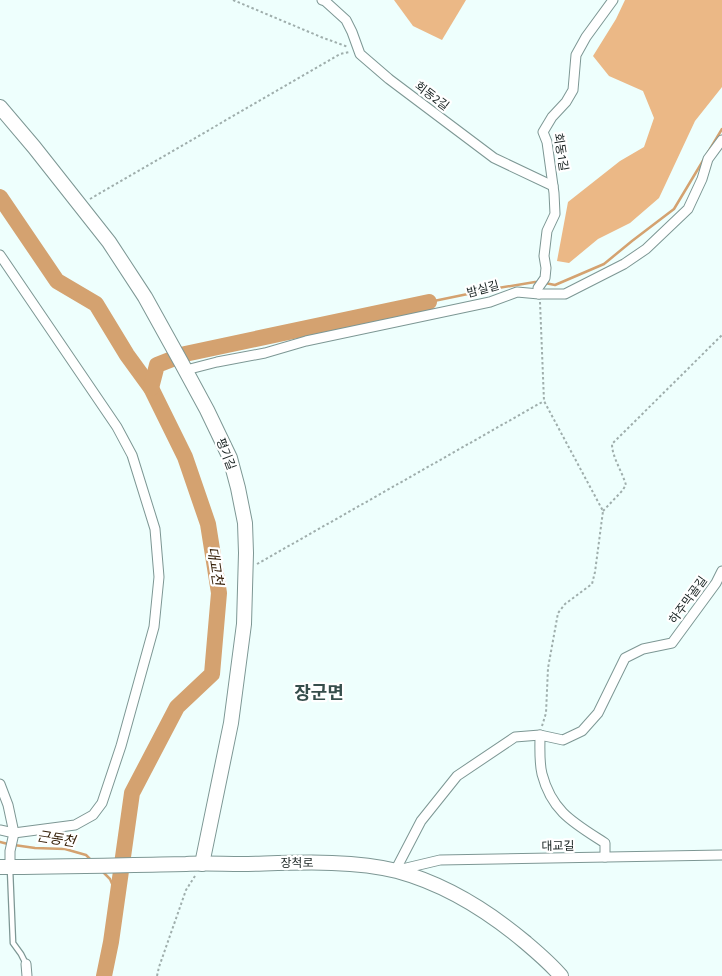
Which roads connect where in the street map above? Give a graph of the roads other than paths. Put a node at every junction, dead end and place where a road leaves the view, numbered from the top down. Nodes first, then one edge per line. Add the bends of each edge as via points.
1 (322, 0) edge
2 (612, 0) edge
3 (0, 107) edge
4 (722, 140) edge
5 (553, 186) junction
6 (0, 255) edge
7 (539, 291) junction
8 (181, 361) junction
9 (722, 571) edge
10 (540, 735) junction
11 (0, 784) edge
12 (0, 830) edge
13 (14, 836) junction
14 (722, 855) edge
15 (606, 857) junction
16 (196, 864) junction
17 (9, 868) edge
18 (395, 871) junction
19 (26, 964) joint
20 (27, 976) edge
21 (561, 976) edge

1 - 5 street, 회동2길 via 346,20 360,54 389,79 494,158
2 - 5 street, 회동1길 via 576,55 573,90 544,132
3 - 8 main road, 평기길 via 109,242
4 - 7 street, 밤실길 via 708,159 688,209 646,249 565,294
5 - 7 street, 회동1길 via 555,214 547,231 545,278
6 - 13 street via 117,427 132,455 155,529 159,577 154,627 102,803 93,815 75,825
7 - 8 street, 밤실길 via 517,292 490,302 217,362
8 - 16 main road, 평기길 via 230,458 244,523 246,570 244,624 231,723
9 - 10 street, 하주막골길 via 672,643 643,649 625,658 598,713 582,731 563,740
10 - 15 street via 542,773 552,801 570,820 605,844
10 - 18 street, 하주막골길 via 515,737 457,776 421,821
11 - 13 street
12 - 13 street
13 - 17 street
14 - 15 street, 대교길
15 - 18 street, 대교길 via 440,860
16 - 17 main road, 장척로
16 - 18 main road, 장척로 via 334,863
17 - 19 lane via 13,943
18 - 21 main road, 장척로 via 417,877 477,906 520,938
19 - 20 street

